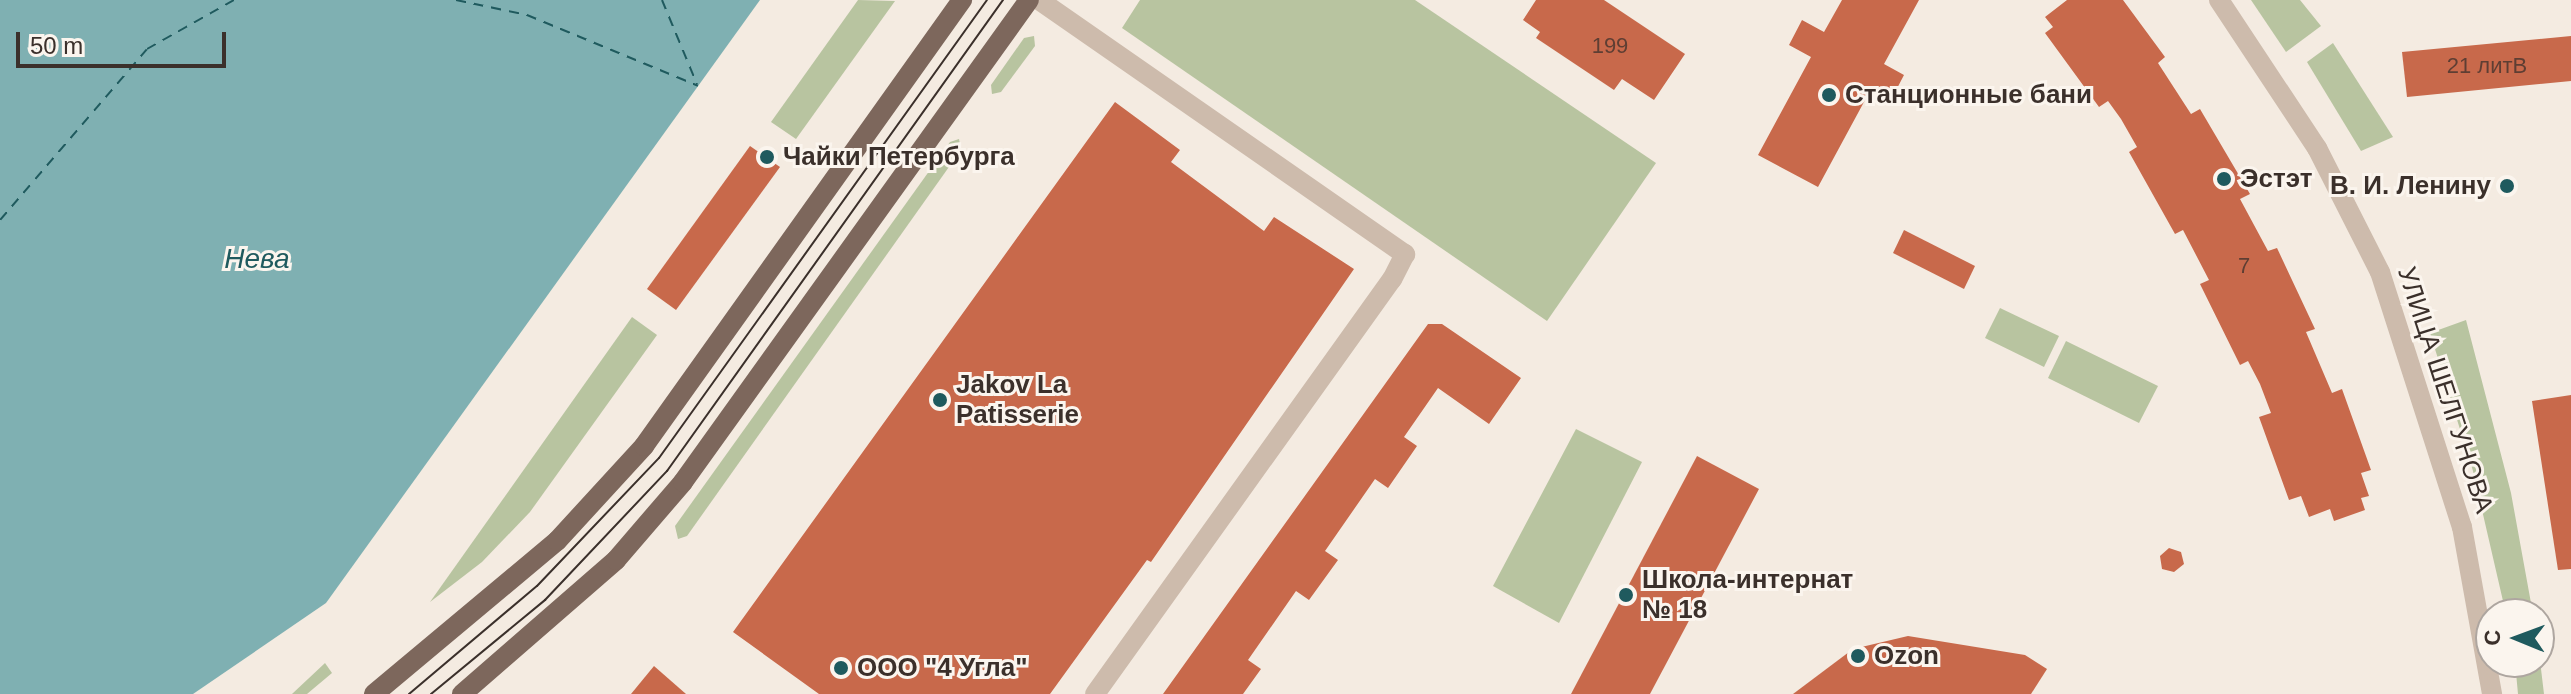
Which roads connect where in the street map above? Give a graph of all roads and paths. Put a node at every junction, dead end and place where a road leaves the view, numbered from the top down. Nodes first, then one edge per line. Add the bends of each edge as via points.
1 (962, 0) edge
2 (1029, 0) edge
3 (1039, 0) edge
4 (2219, 0) edge
5 (374, 694) edge
6 (462, 694) edge
7 (1095, 694) edge
8 (2492, 694) edge

1 - 5 main road via 644,446 557,541
2 - 6 main road via 683,482 616,560
3 - 7 street via 1405,254
4 - 8 street, УЛИЦА ШЕЛГУНОВА via 2317,148 2380,272 2462,527

